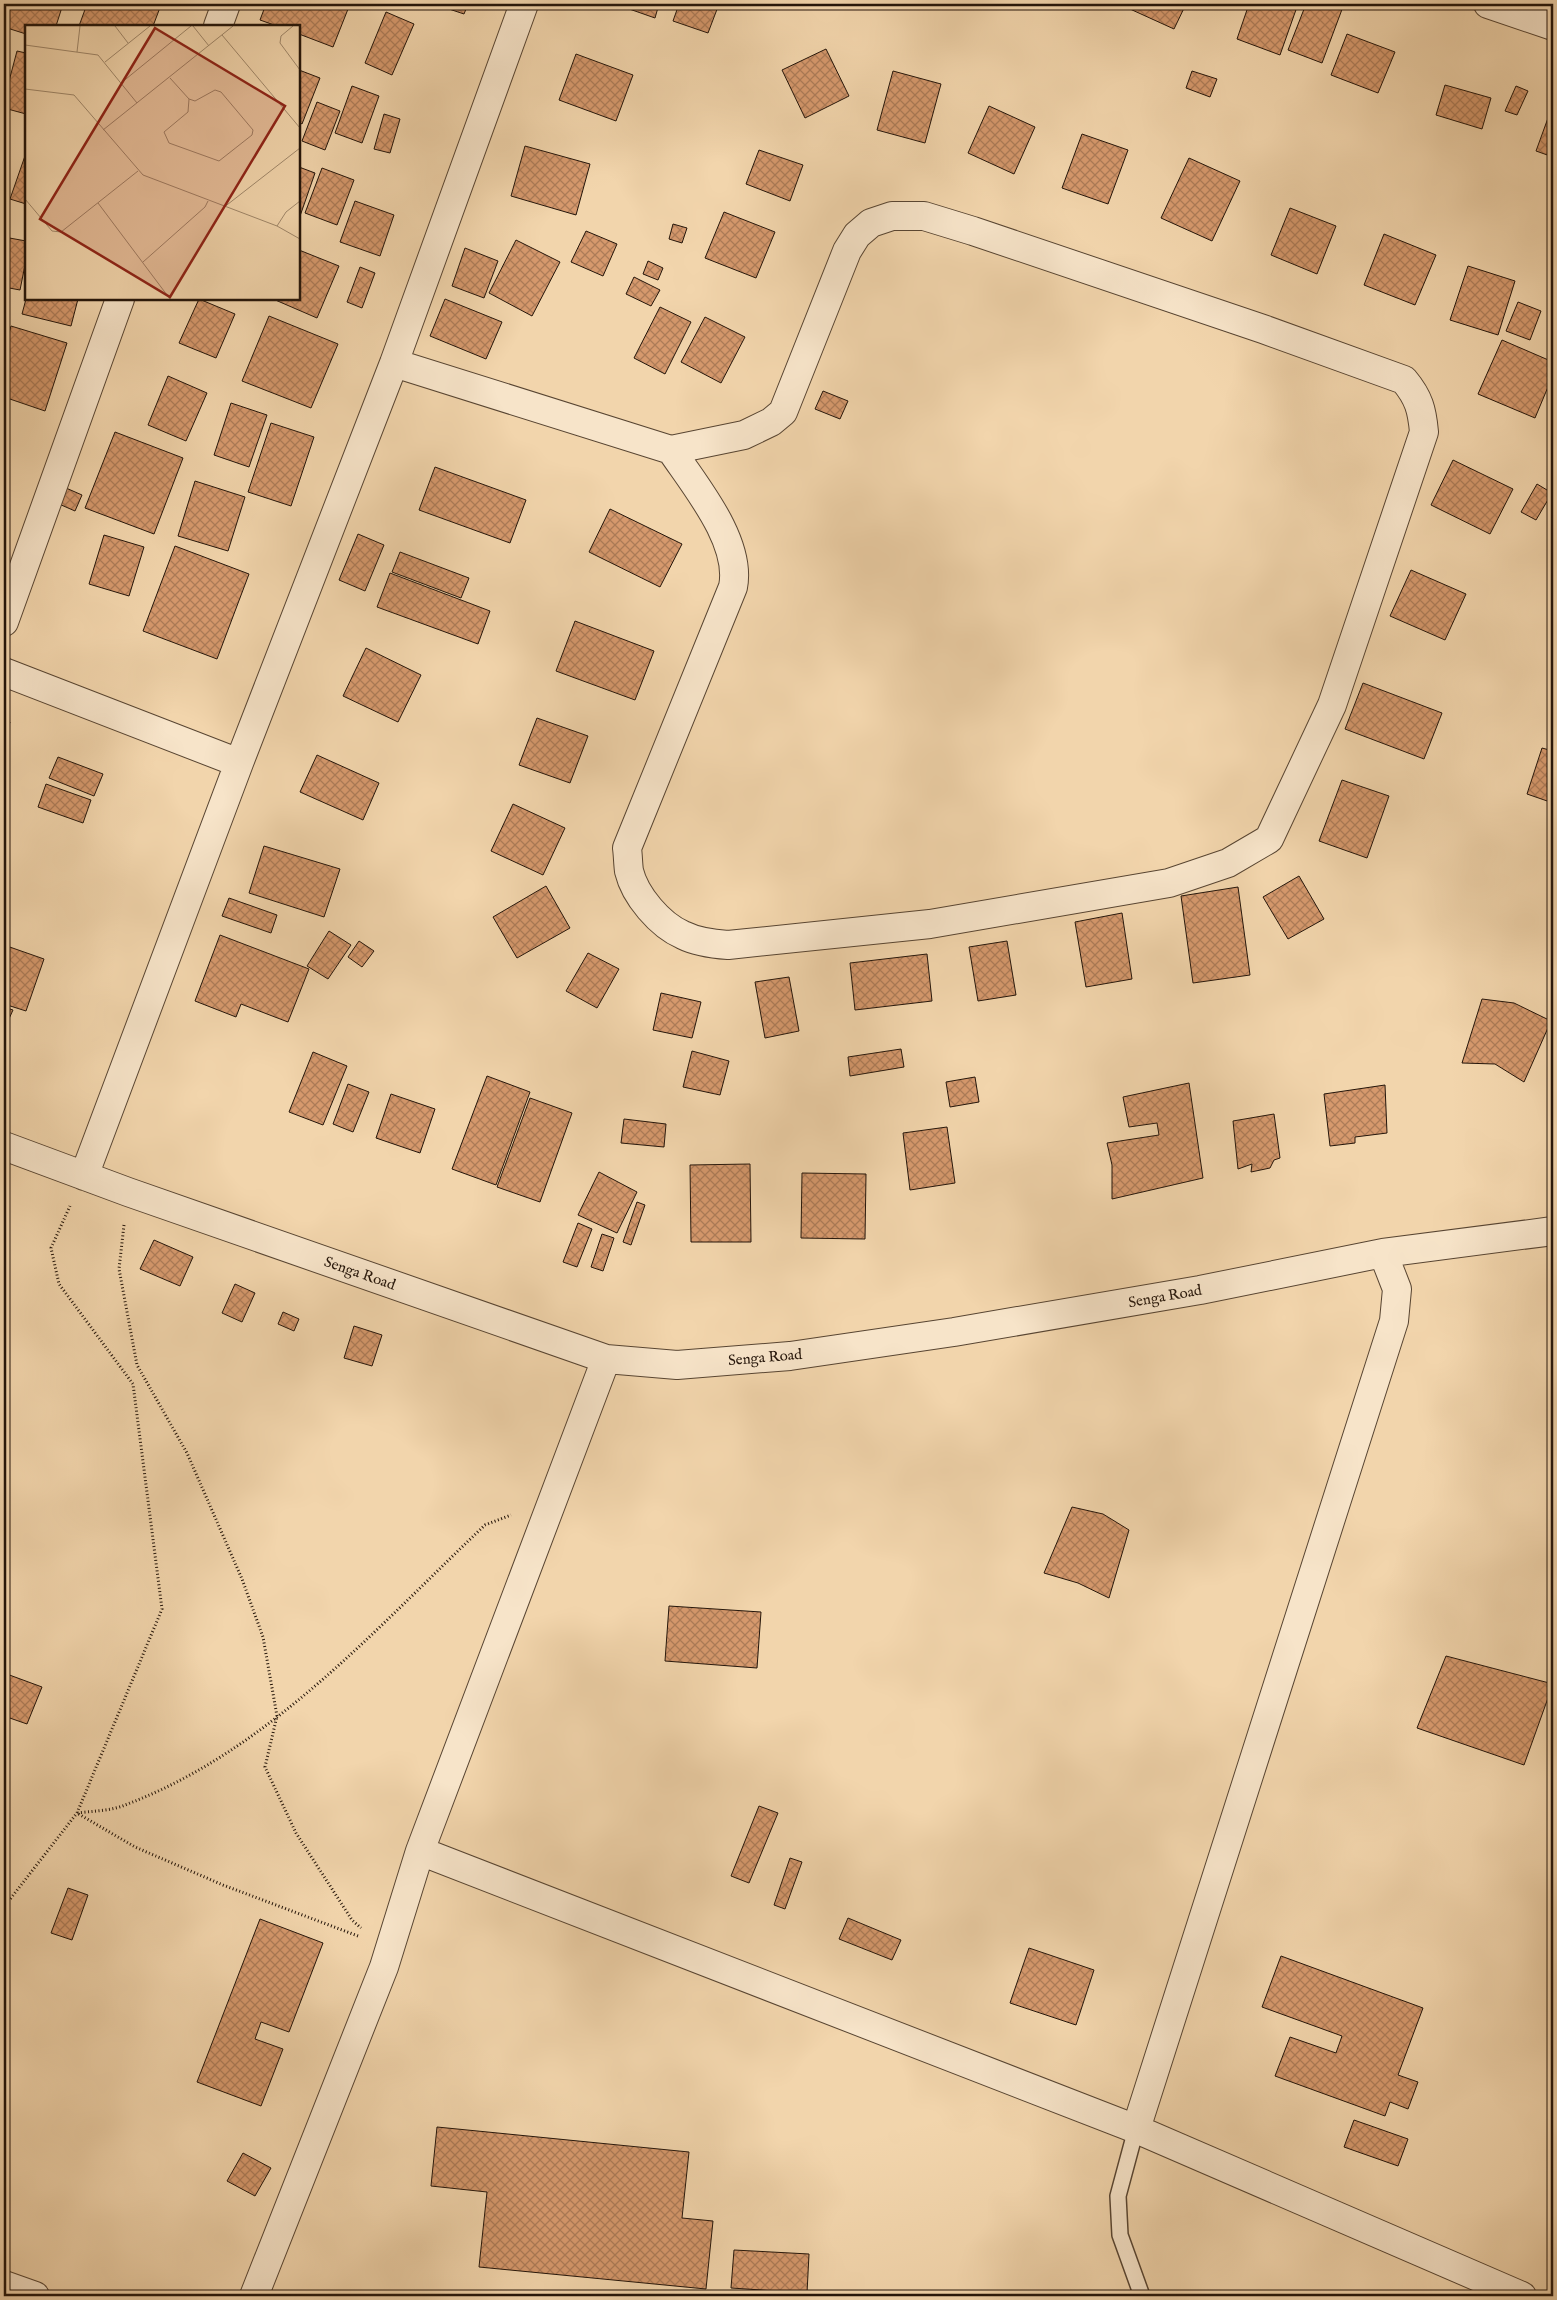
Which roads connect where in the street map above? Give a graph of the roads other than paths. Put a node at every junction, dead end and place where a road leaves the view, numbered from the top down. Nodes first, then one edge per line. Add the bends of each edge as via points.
1 (226, 4) edge
2 (524, 4) edge
3 (1488, 4) edge
4 (218, 25) edge
5 (1553, 26) edge
6 (120, 300) edge
7 (394, 363) junction
8 (671, 450) junction
9 (4, 622) edge
10 (4, 672) edge
11 (239, 762) junction
12 (4, 1146) edge
13 (84, 1176) junction
14 (1552, 1228) edge
15 (1383, 1253) junction
16 (606, 1359) junction
17 (420, 1851) junction
18 (1136, 2129) junction
19 (4, 2285) edge
20 (35, 2296) edge
21 (254, 2296) edge
22 (1142, 2296) edge
23 (1522, 2296) edge

1 - 4 street
2 - 7 street
3 - 5 street
6 - 9 street
7 - 8 street
7 - 11 street
8 - 8 street via 744,435 771,422 783,412 848,251 857,235 871,223 892,216 924,216 973,231 1380,370 1404,380 1414,392 1422,412 1424,432 1332,704 1269,839 1228,863 1169,883 930,924 728,944 712,944 683,935 660,919 638,893 629,872 627,848 736,573 732,553 719,526
10 - 11 street
11 - 13 street
12 - 13 street, Senga Road
13 - 16 street, Senga Road
14 - 15 street, Senga Road
15 - 16 street, Senga Road via 1191,1291 954,1332 790,1356 677,1365
15 - 18 street via 1397,1289 1394,1321
16 - 17 street
17 - 18 street
17 - 21 street via 390,1950
18 - 22 lane via 1118,2196 1120,2234
18 - 23 street
19 - 20 street

